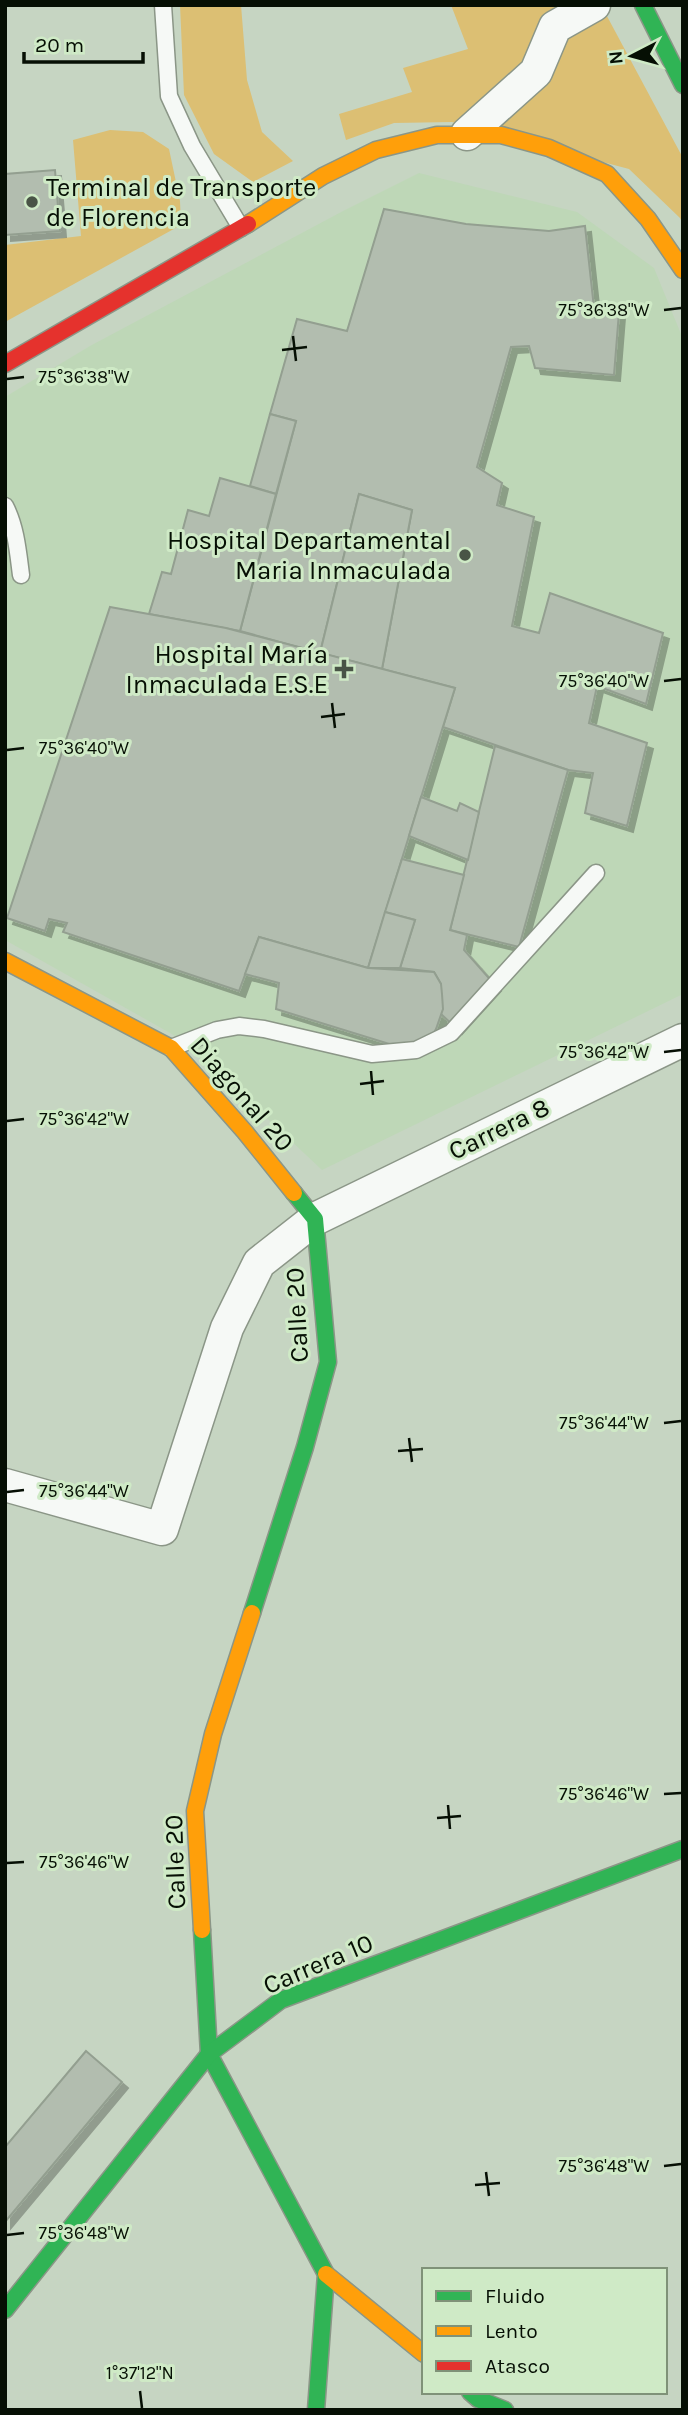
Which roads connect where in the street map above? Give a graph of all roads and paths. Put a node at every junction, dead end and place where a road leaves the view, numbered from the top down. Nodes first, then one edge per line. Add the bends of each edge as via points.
1 (163, 5) edge
2 (594, 5) edge
3 (643, 5) edge
4 (683, 85) edge
5 (467, 134) junction
6 (241, 228) junction
7 (683, 270) edge
8 (5, 364) edge
9 (5, 506) edge
10 (21, 575) dead end
11 (596, 873) dead end
12 (5, 961) edge
13 (683, 1040) edge
14 (171, 1048) junction
15 (315, 1219) junction
16 (5, 1485) edge
17 (683, 1849) edge
18 (209, 2054) junction
19 (326, 2274) junction
20 (5, 2310) edge
21 (422, 2352) edge
22 (472, 2394) edge
23 (316, 2410) edge
24 (505, 2410) edge

1 - 6 lane via 169,96 192,146
2 - 5 street via 555,27 536,72
3 - 4 street
5 - 6 street via 437,135 376,150 323,176
5 - 7 street via 501,135 550,148 607,174 648,219
6 - 8 street
9 - 10 lane
11 - 14 lane via 451,1033 416,1050 372,1054 239,1026
12 - 14 street, Diagonal 20
13 - 15 street, Carrera 8
14 - 15 street, Diagonal 20
15 - 16 street, Carrera 8 via 259,1263 227,1328 162,1529
15 - 18 street, Calle 20 via 328,1362 213,1734 195,1811
17 - 18 street, Carrera 10 via 281,2000
18 - 19 street, Calle 20
18 - 20 street, Carrera 10
19 - 21 street
19 - 23 street
22 - 24 street

